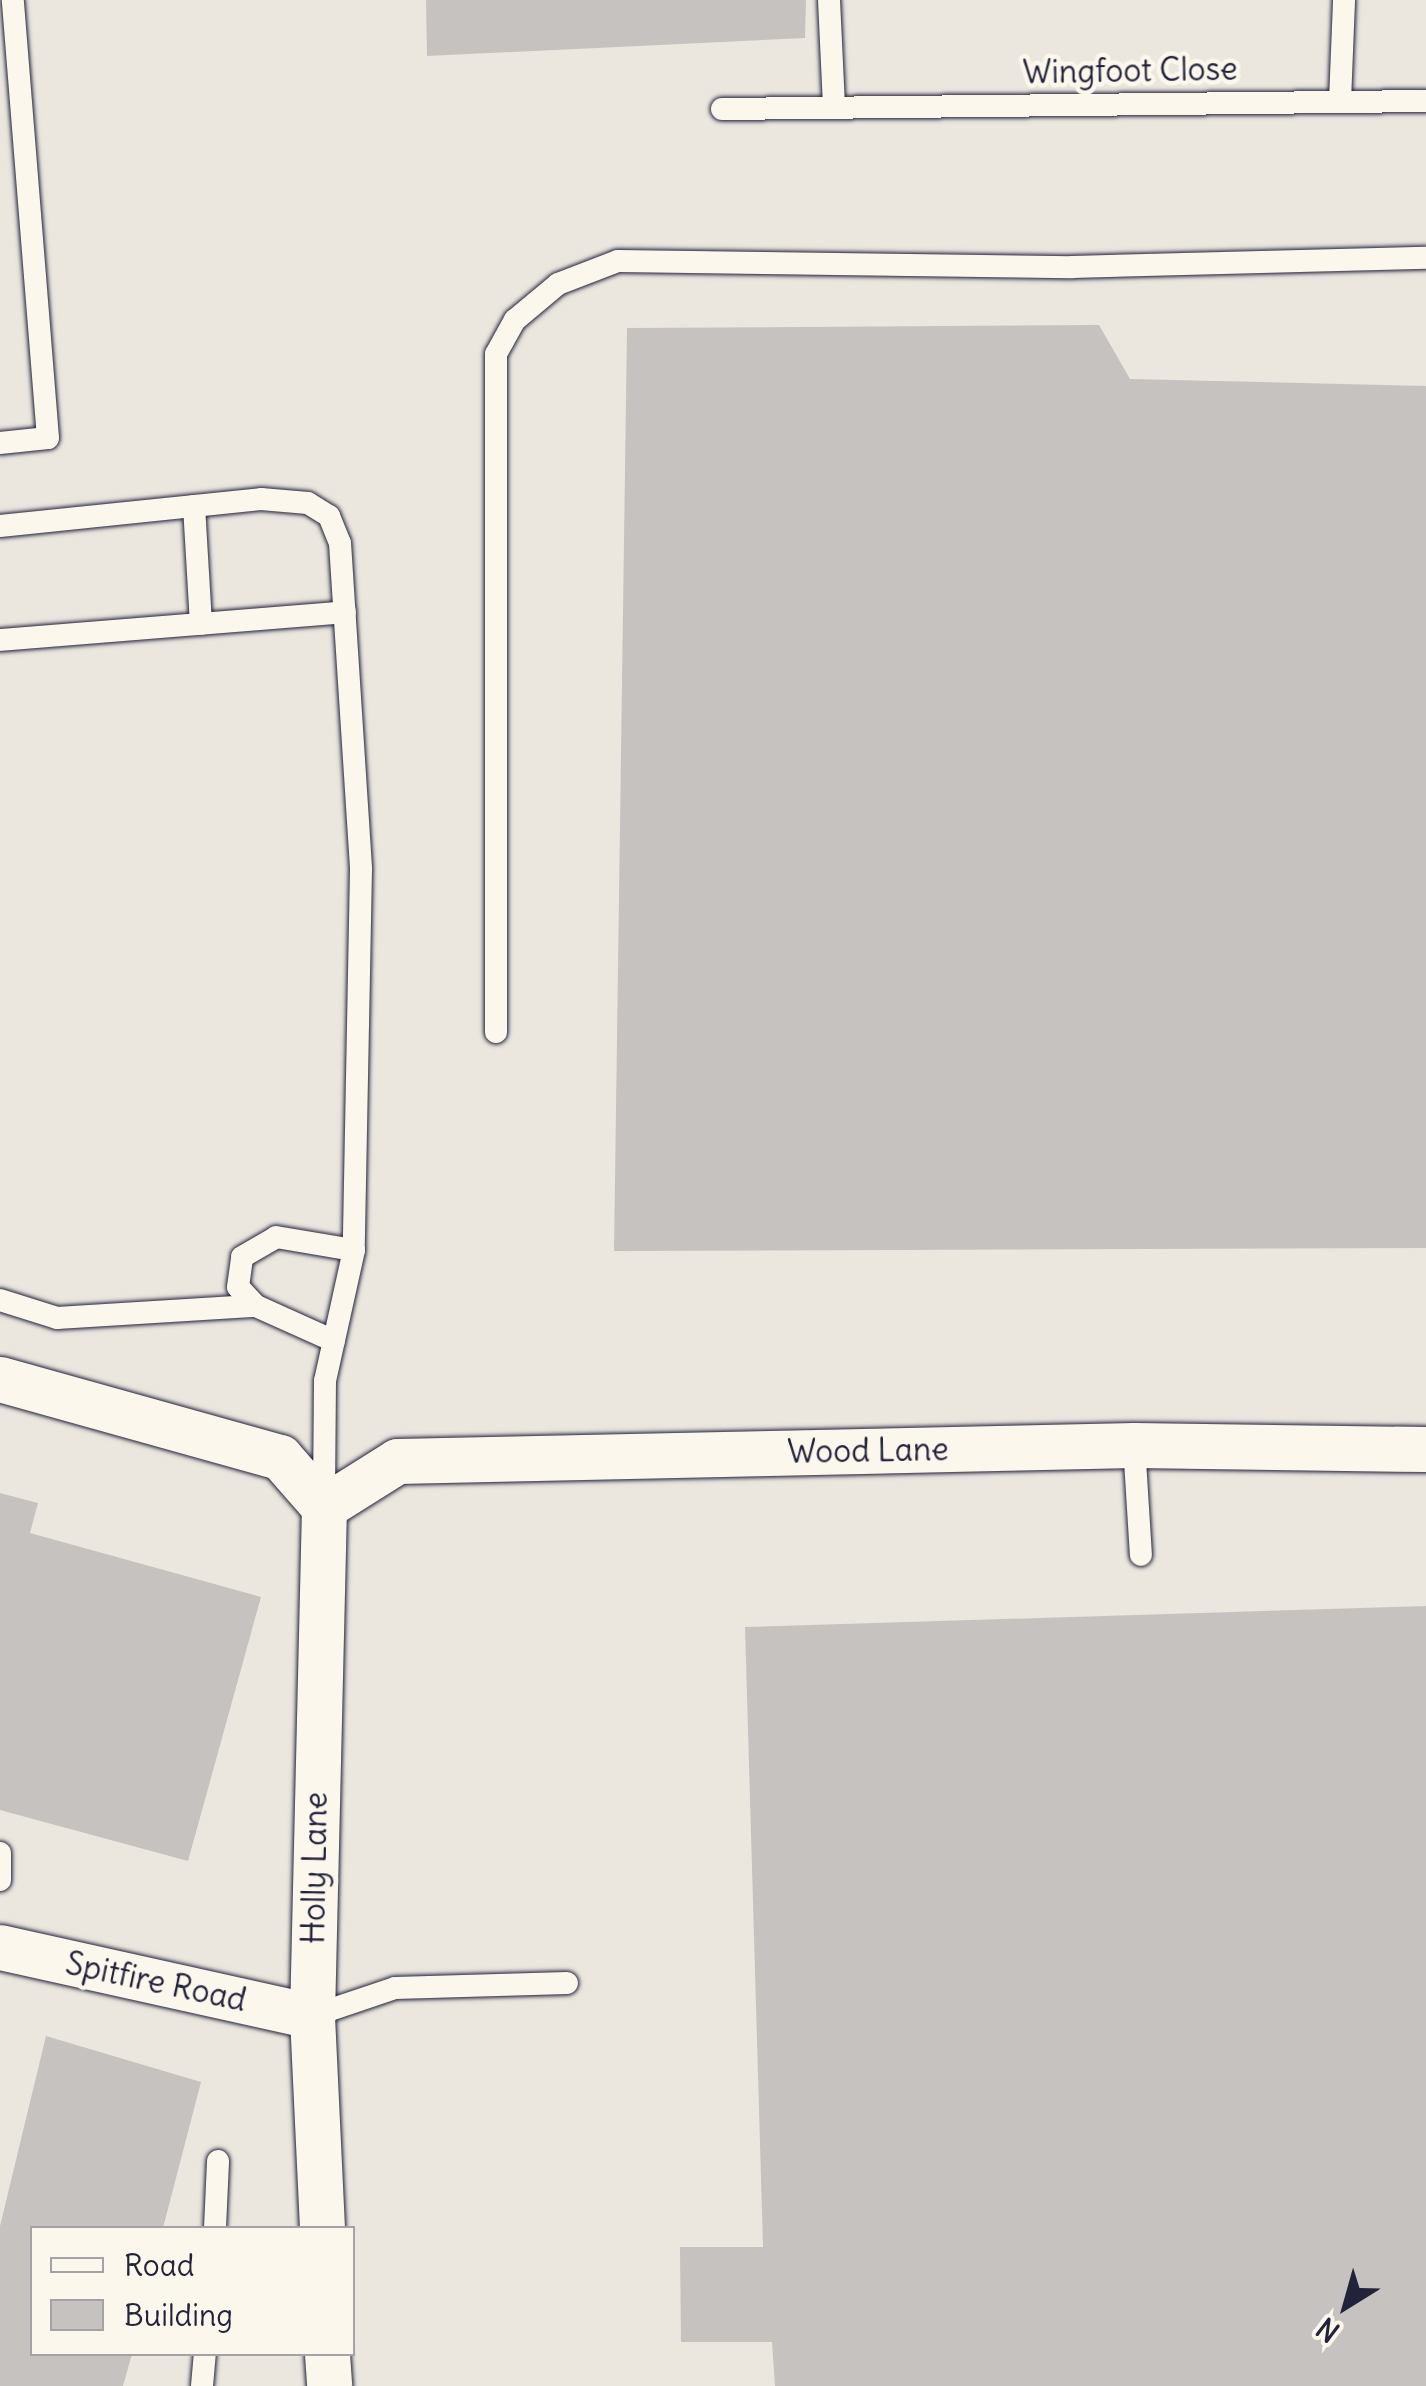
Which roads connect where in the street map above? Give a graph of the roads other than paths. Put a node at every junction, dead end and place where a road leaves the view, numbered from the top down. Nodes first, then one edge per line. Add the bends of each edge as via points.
1 (13, 0) edge
2 (830, 0) edge
3 (1344, 0) edge
4 (1340, 101) junction
5 (1426, 101) edge
6 (834, 106) junction
7 (722, 110) dead end
8 (1426, 258) edge
9 (0, 443) edge
10 (194, 506) junction
11 (0, 526) edge
12 (344, 612) junction
13 (201, 624) junction
14 (0, 640) edge
15 (496, 1032) dead end
16 (354, 1250) junction
17 (0, 1300) edge
18 (256, 1306) junction
19 (334, 1342) junction
20 (0, 1379) edge
21 (1134, 1445) junction
22 (1426, 1449) edge
23 (324, 1507) junction
24 (1140, 1555) dead end
25 (0, 1853) edge
26 (0, 1880) edge
27 (0, 1947) edge
28 (567, 1983) dead end
29 (312, 2016) junction
30 (218, 2161) dead end
31 (215, 2226) edge
32 (322, 2226) edge
33 (205, 2356) edge
34 (327, 2356) edge
35 (202, 2386) edge
36 (328, 2386) edge

1 - 9 lane via 48,438
2 - 6 lane
3 - 4 lane
4 - 5 lane, Wingfoot Close
4 - 6 lane, Wingfoot Close
6 - 7 lane, Wingfoot Close
8 - 15 lane via 1072,267 618,261 544,296 496,354
10 - 11 lane
10 - 12 lane via 308,502 328,516 340,543
10 - 13 lane
12 - 13 lane
12 - 16 lane via 360,869
13 - 14 lane
16 - 18 lane via 256,1241 237,1279
16 - 19 lane
17 - 18 lane via 58,1318
18 - 19 lane
19 - 23 lane
20 - 23 street via 280,1457
21 - 22 street, Wood Lane
21 - 23 street, Wood Lane via 398,1462
21 - 24 lane
23 - 29 street, Holly Lane
25 - 26 lane
27 - 29 street, Spitfire Road
28 - 29 lane via 395,1988
29 - 32 street, Holly Lane
30 - 31 lane
33 - 35 lane
34 - 36 street

